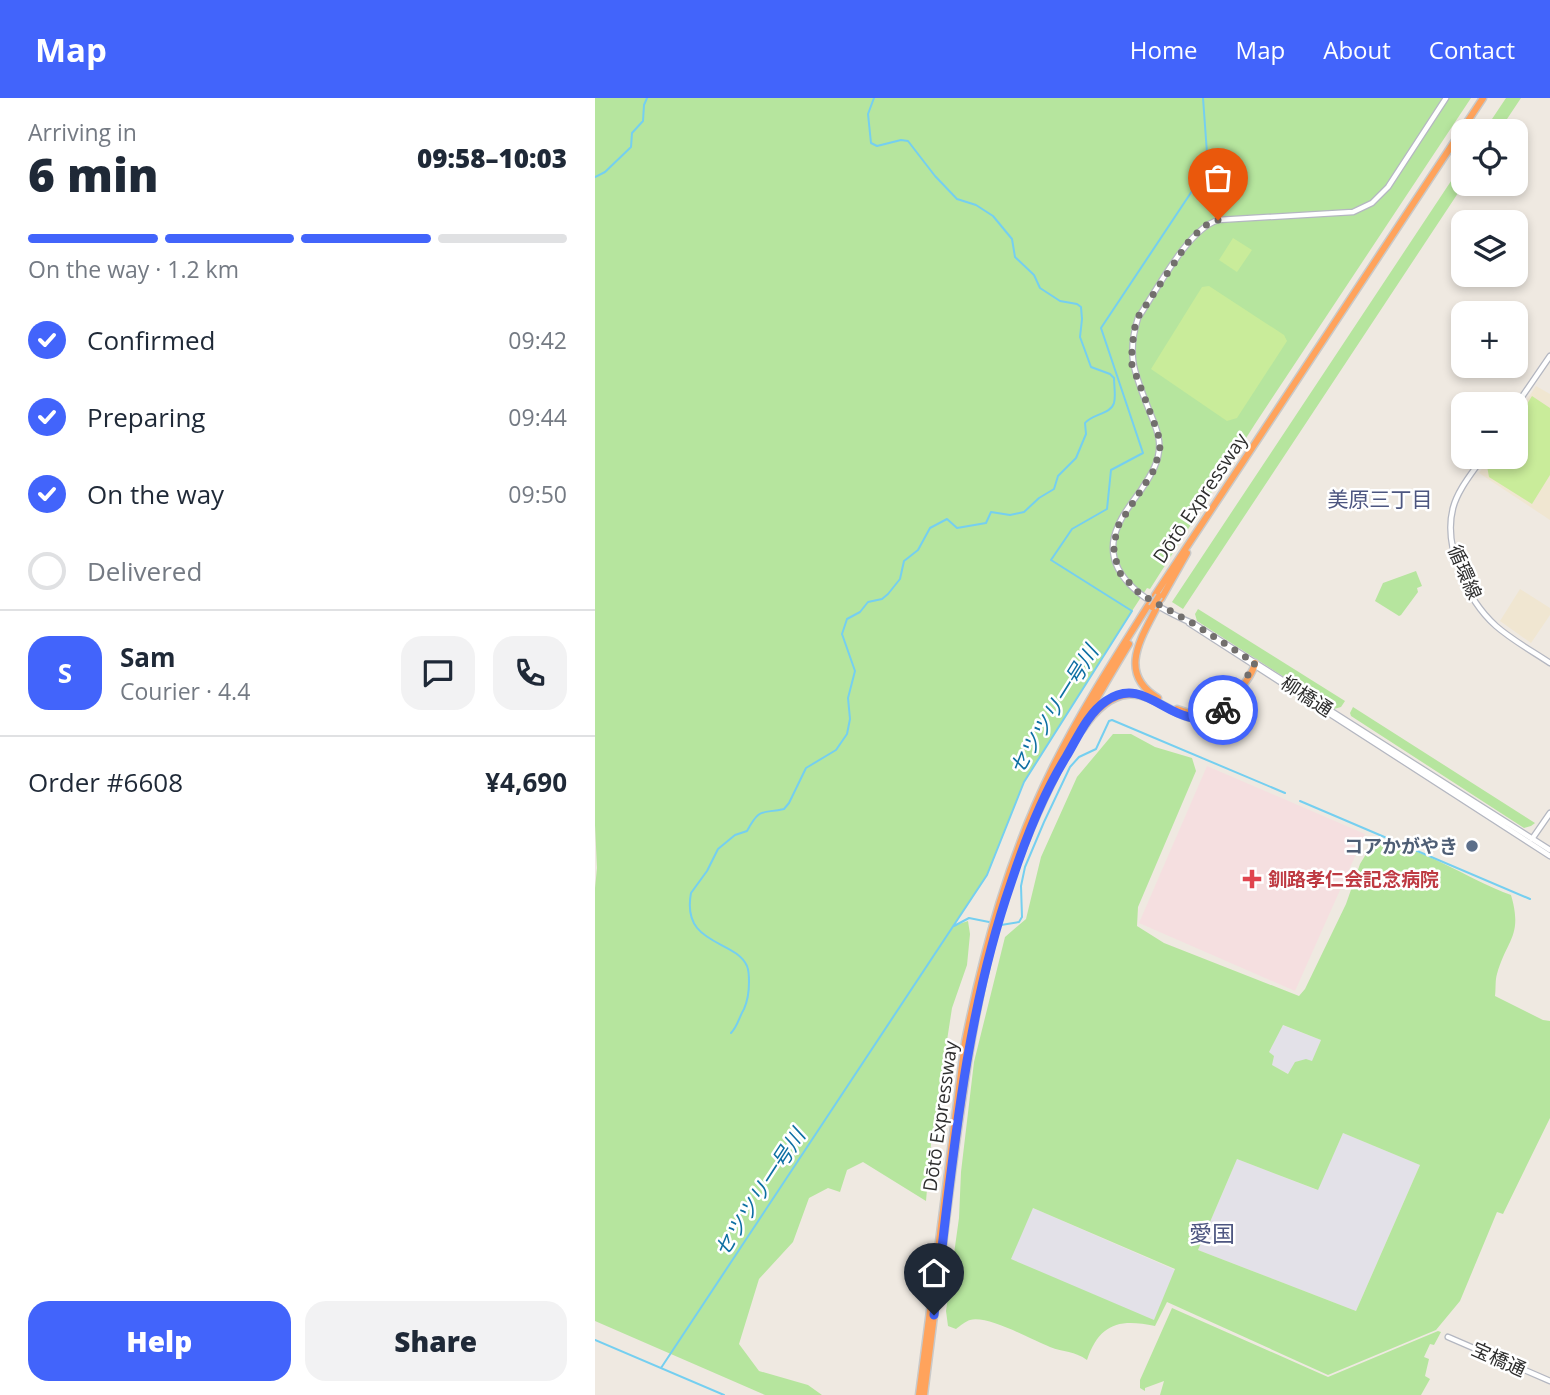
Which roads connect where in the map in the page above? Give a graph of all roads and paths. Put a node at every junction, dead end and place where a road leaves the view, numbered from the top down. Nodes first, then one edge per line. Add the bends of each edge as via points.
1 (1446, 98) edge
2 (1485, 98) edge
3 (1472, 119) edge
4 (1451, 153) edge
5 (1550, 356) edge
6 (1525, 392) edge
7 (1475, 469) edge
8 (1158, 597) junction
9 (1152, 607) junction
10 (1550, 663) edge
11 (1254, 665) junction
12 (1055, 774) junction
13 (1550, 813) edge
14 (1531, 841) junction
15 (1550, 850) edge
16 (1550, 856) edge
17 (1448, 1337) dead end
18 (1550, 1381) edge
19 (921, 1395) edge

1 - 11 street, 柳橋通 via 1388,187 1372,203 1353,212 1210,223 1189,241 1138,317 1131,362 1160,449 1154,470 1118,526 1114,554 1120,573 1132,587
2 - 3 highway, Dōtō Expressway
2 - 8 highway, Dōtō Expressway
4 - 8 highway, Dōtō Expressway
5 - 6 street
7 - 10 street, 循環線 via 1453,506 1451,523 1452,543 1464,578 1484,612
8 - 9 highway, Dōtō Expressway, bridge
9 - 11 highway via 1137,646 1135,666 1147,690 1179,711 1195,715 1218,709
9 - 12 highway, Dōtō Expressway
9 - 19 highway, Dōtō Expressway via 1083,710 1013,859 998,905 965,1042
11 - 12 highway via 1227,707 1205,719 1186,718 1134,693 1105,701
11 - 14 street, 柳橋通
12 - 19 highway, Dōtō Expressway via 1006,895 979,997
13 - 14 street
14 - 15 street, 柳橋通
14 - 16 street, 柳橋通
17 - 18 street, 宝橋通

